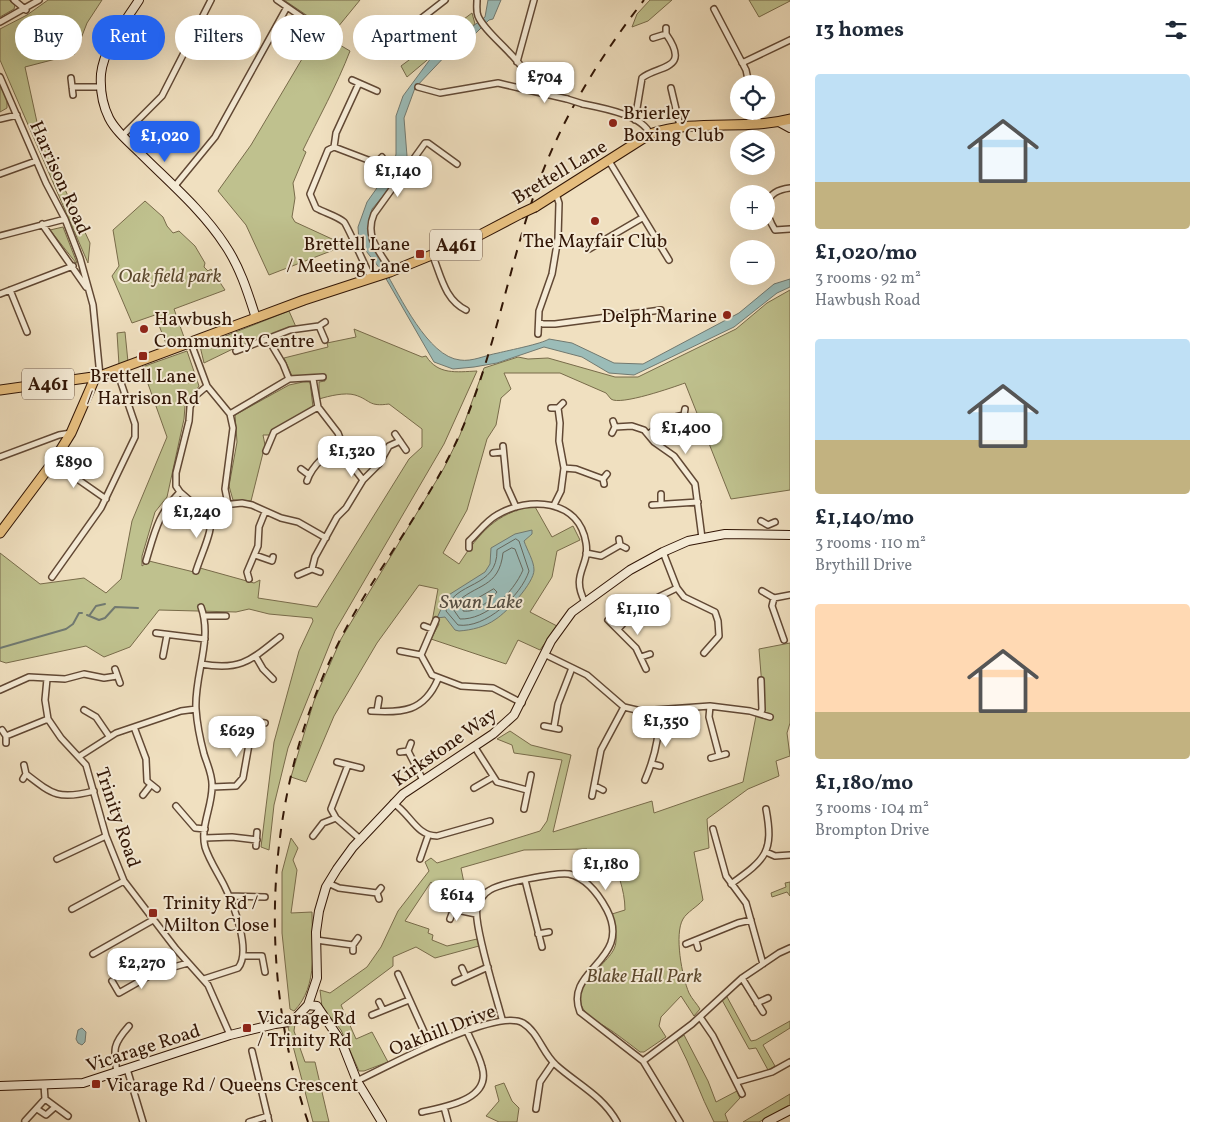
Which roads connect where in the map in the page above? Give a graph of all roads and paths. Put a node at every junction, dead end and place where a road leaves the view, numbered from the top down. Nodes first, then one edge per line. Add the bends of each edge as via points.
1 (14, 0) edge
2 (39, 0) edge
3 (139, 0) edge
4 (211, 0) edge
5 (277, 0) edge
6 (445, 0) edge
7 (477, 0) edge
8 (534, 0) edge
9 (287, 7) junction
10 (714, 9) dead end
11 (26, 10) junction
12 (299, 15) edge
13 (426, 15) edge
14 (0, 22) edge
15 (653, 38) dead end
16 (790, 40) edge
17 (516, 62) junction
18 (742, 63) junction
19 (746, 75) edge
20 (0, 77) edge
21 (71, 78) dead end
22 (352, 80) dead end
23 (359, 84) junction
24 (72, 87) junction
25 (101, 87) junction
26 (418, 87) dead end
27 (670, 88) dead end
28 (528, 89) junction
29 (377, 90) dead end
30 (73, 95) dead end
31 (17, 115) junction
32 (0, 119) edge
33 (790, 119) edge
34 (635, 120) junction
35 (758, 120) edge
36 (779, 122) junction
37 (759, 124) junction
38 (680, 126) junction
39 (790, 128) edge
40 (650, 134) junction
41 (122, 136) junction
42 (334, 147) junction
43 (382, 157) dead end
44 (36, 161) junction
45 (609, 161) junction
46 (376, 163) junction
47 (457, 164) dead end
48 (374, 170) dead end
49 (0, 174) edge
50 (174, 187) junction
51 (790, 188) edge
52 (556, 194) junction
53 (642, 218) junction
54 (65, 219) junction
55 (42, 224) junction
56 (790, 229) edge
57 (0, 236) edge
58 (589, 249) dead end
59 (432, 254) junction
60 (669, 260) dead end
61 (73, 266) junction
62 (388, 273) junction
63 (371, 279) junction
64 (10, 290) junction
65 (90, 291) junction
66 (0, 294) edge
67 (466, 310) dead end
68 (661, 310) dead end
69 (256, 318) junction
70 (325, 322) dead end
71 (538, 322) junction
72 (319, 326) junction
73 (27, 332) dead end
74 (538, 334) dead end
75 (268, 339) junction
76 (325, 340) dead end
77 (191, 343) junction
78 (236, 351) dead end
79 (117, 370) junction
80 (98, 377) junction
81 (323, 377) dead end
82 (313, 378) junction
83 (289, 380) junction
84 (207, 386) junction
85 (0, 390) edge
86 (563, 403) dead end
87 (318, 407) junction
88 (551, 408) dead end
89 (558, 408) junction
90 (230, 414) junction
91 (686, 414) dead end
92 (613, 421) dead end
93 (615, 427) junction
94 (71, 433) junction
95 (612, 433) dead end
96 (395, 434) dead end
97 (649, 434) junction
98 (263, 437) dead end
99 (269, 440) junction
100 (400, 441) junction
101 (342, 446) junction
102 (503, 446) dead end
103 (266, 450) dead end
104 (406, 450) dead end
105 (502, 452) junction
106 (493, 453) dead end
107 (0, 457) edge
108 (53, 462) junction
109 (564, 468) junction
110 (301, 469) dead end
111 (607, 474) dead end
112 (309, 475) junction
113 (363, 480) junction
114 (306, 481) dead end
115 (180, 492) junction
116 (661, 494) dead end
117 (106, 498) junction
118 (698, 502) junction
119 (228, 504) junction
120 (661, 504) junction
121 (554, 505) junction
122 (652, 505) dead end
123 (516, 507) junction
124 (211, 508) junction
125 (265, 512) junction
126 (761, 521) dead end
127 (775, 522) dead end
128 (768, 525) junction
129 (0, 533) edge
130 (768, 535) junction
131 (790, 535) edge
132 (463, 536) dead end
133 (326, 538) junction
134 (702, 538) junction
135 (618, 539) dead end
136 (469, 541) junction
137 (620, 545) junction
138 (469, 548) dead end
139 (626, 548) dead end
140 (663, 552) junction
141 (586, 553) junction
142 (255, 555) junction
143 (273, 556) dead end
144 (146, 561) dead end
145 (312, 569) junction
146 (196, 571) dead end
147 (320, 572) dead end
148 (298, 575) dead end
149 (52, 577) dead end
150 (249, 579) dead end
151 (677, 588) junction
152 (762, 591) dead end
153 (790, 595) edge
154 (774, 598) junction
155 (586, 602) junction
156 (202, 607) dead end
157 (204, 616) junction
158 (226, 616) dead end
159 (436, 620) dead end
160 (608, 620) dead end
161 (424, 626) dead end
162 (619, 628) junction
163 (432, 629) junction
164 (790, 631) edge
165 (156, 633) dead end
166 (782, 633) junction
167 (167, 634) junction
168 (720, 636) junction
169 (280, 637) dead end
170 (726, 637) dead end
171 (205, 639) junction
172 (784, 640) dead end
173 (400, 651) dead end
174 (704, 653) dead end
175 (544, 654) junction
176 (650, 654) dead end
177 (420, 655) junction
178 (163, 656) dead end
179 (256, 657) junction
180 (641, 657) junction
181 (201, 664) junction
182 (572, 668) junction
183 (115, 669) dead end
184 (646, 669) dead end
185 (117, 676) junction
186 (47, 679) junction
187 (273, 679) dead end
188 (438, 679) junction
189 (761, 680) dead end
190 (120, 683) dead end
191 (0, 690) edge
192 (379, 699) dead end
193 (522, 703) junction
194 (710, 706) junction
195 (624, 707) junction
196 (196, 709) junction
197 (84, 710) dead end
198 (371, 711) dead end
199 (378, 711) junction
200 (659, 711) junction
201 (760, 713) junction
202 (770, 717) dead end
203 (48, 719) junction
204 (246, 720) dead end
205 (253, 722) junction
206 (265, 723) dead end
207 (544, 726) dead end
208 (134, 727) junction
209 (2, 730) dead end
210 (6, 736) junction
211 (109, 736) junction
212 (6, 743) dead end
213 (411, 743) dead end
214 (474, 746) junction
215 (408, 751) junction
216 (400, 752) dead end
217 (726, 754) dead end
218 (718, 755) junction
219 (80, 756) junction
220 (712, 758) dead end
221 (337, 762) dead end
222 (652, 764) junction
223 (348, 765) junction
224 (24, 766) dead end
225 (660, 766) dead end
226 (361, 768) dead end
227 (531, 775) dead end
228 (493, 777) junction
229 (423, 780) junction
230 (645, 780) dead end
231 (150, 786) junction
232 (594, 786) junction
233 (212, 787) junction
234 (474, 788) dead end
235 (156, 789) dead end
236 (527, 790) junction
237 (603, 790) dead end
238 (94, 791) junction
239 (143, 795) dead end
240 (592, 796) dead end
241 (392, 803) junction
242 (176, 806) dead end
243 (766, 808) dead end
244 (524, 809) dead end
245 (480, 816) dead end
246 (336, 818) junction
247 (490, 821) dead end
248 (482, 822) junction
249 (205, 829) junction
250 (714, 829) dead end
251 (257, 832) dead end
252 (106, 836) junction
253 (313, 836) dead end
254 (428, 836) junction
255 (205, 838) junction
256 (360, 839) junction
257 (716, 842) junction
258 (710, 843) dead end
259 (766, 852) junction
260 (790, 855) edge
261 (57, 859) dead end
262 (420, 860) dead end
263 (525, 880) junction
264 (124, 881) junction
265 (328, 883) junction
266 (731, 884) junction
267 (381, 888) dead end
268 (229, 896) junction
269 (266, 897) dead end
270 (443, 908) dead end
271 (72, 909) dead end
272 (453, 911) junction
273 (476, 914) junction
274 (450, 919) dead end
275 (153, 920) junction
276 (751, 920) junction
277 (549, 932) dead end
278 (538, 934) junction
279 (358, 938) dead end
280 (316, 940) junction
281 (696, 941) junction
282 (686, 944) dead end
283 (542, 947) dead end
284 (698, 948) dead end
285 (790, 948) edge
286 (93, 954) dead end
287 (244, 956) junction
288 (188, 963) junction
289 (764, 964) junction
290 (488, 967) junction
291 (462, 968) dead end
292 (265, 972) dead end
293 (398, 974) dead end
294 (466, 977) junction
295 (742, 978) junction
296 (204, 980) junction
297 (112, 981) dead end
298 (455, 982) dead end
299 (315, 986) junction
300 (768, 998) dead end
301 (409, 1000) junction
302 (379, 1002) dead end
303 (757, 1003) junction
304 (307, 1007) junction
305 (383, 1010) junction
306 (763, 1012) dead end
307 (315, 1013) junction
308 (372, 1015) dead end
309 (700, 1017) junction
310 (502, 1019) junction
311 (291, 1021) junction
312 (128, 1026) dead end
313 (467, 1031) junction
314 (230, 1035) junction
315 (430, 1046) junction
316 (252, 1051) dead end
317 (643, 1061) junction
318 (553, 1062) junction
319 (790, 1062) edge
320 (127, 1069) junction
321 (117, 1072) junction
322 (357, 1081) junction
323 (736, 1082) junction
324 (44, 1085) junction
325 (0, 1086) edge
326 (742, 1094) dead end
327 (45, 1099) junction
328 (55, 1107) junction
329 (444, 1107) junction
330 (37, 1109) junction
331 (536, 1109) dead end
332 (790, 1110) edge
333 (422, 1112) dead end
334 (68, 1116) dead end
335 (268, 1119) edge
336 (26, 1121) dead end
337 (143, 1122) edge
338 (249, 1122) edge
339 (382, 1122) edge
340 (448, 1122) edge
341 (617, 1122) edge
342 (680, 1122) edge
343 (767, 1122) edge

1 - 11 street
2 - 11 street
3 - 25 street via 108,50 101,72
4 - 41 street via 162,96
5 - 9 street
6 - 13 street
7 - 17 street via 479,17
8 - 17 street
9 - 12 street
9 - 50 street via 215,137
10 - 18 street
11 - 14 street
15 - 34 street via 666,31 674,58 664,70 642,78
16 - 18 street
17 - 28 street via 528,77
18 - 19 street
20 - 31 street, Harrison Road
21 - 24 street
22 - 23 street
23 - 29 street
23 - 42 street via 336,133
24 - 25 street
24 - 30 street
25 - 41 street via 110,120
26 - 28 street via 440,93 498,83
27 - 38 street
28 - 34 street, bridge via 610,110
31 - 32 street
31 - 44 street, Harrison Road
33 - 36 main road, A461
34 - 40 street via 644,124
35 - 37 street
36 - 37 main road, Brettell Lane / A461
36 - 39 street
37 - 38 main road, Brettell Lane / A461
38 - 40 main road, Brettell Lane / A461
40 - 45 main road, Brettell Lane / A461
41 - 50 street
42 - 46 street
42 - 63 street via 328,150 310,194 312,202 316,208 347,225
43 - 46 street
44 - 49 street
44 - 54 street, Harrison Road
45 - 52 main road, Brettell Lane / A461
45 - 53 street
46 - 48 street
47 - 62 street via 425,143 374,214 370,223 371,239
50 - 69 street via 224,244 241,274
51 - 56 street via 778,190 767,203 774,230
52 - 59 main road, Brettell Lane / A461, bridge via 478,236
52 - 71 street via 559,203 558,238 552,274
53 - 58 street
53 - 60 street
54 - 55 street
54 - 65 street, Harrison Road
55 - 57 street
55 - 61 street, Harrison Road
59 - 62 main road, Brettell Lane / A461
59 - 67 street via 450,298
61 - 64 street
61 - 65 street, Harrison Road
62 - 63 main road, A461
63 - 69 main road, A461
64 - 66 street
64 - 73 street
65 - 80 street, Harrison Road
68 - 71 street via 555,324
69 - 77 main road, A461
70 - 72 street
71 - 74 street
72 - 75 street via 290,330
72 - 76 street
75 - 78 street
75 - 83 street
77 - 79 main road, A461
77 - 84 street
79 - 80 main road, A461
79 - 117 street via 136,432
80 - 85 main road, A461
80 - 94 main road
81 - 82 street
82 - 83 street
82 - 87 street
83 - 90 street
84 - 90 street
84 - 115 street via 194,397 190,407 176,472 176,486
86 - 89 street
87 - 99 street via 283,425
87 - 101 street via 338,433
88 - 89 street
89 - 109 street
90 - 119 street via 234,428 233,445 224,488
91 - 97 street via 667,419
92 - 93 street
93 - 95 street
93 - 97 street via 639,427
94 - 107 street
94 - 108 main road
96 - 100 street
97 - 118 street via 654,442 674,456 695,484
98 - 99 street
99 - 103 street
100 - 104 street
100 - 113 street via 389,446 379,464
101 - 112 street via 332,450
101 - 113 street
102 - 105 street
105 - 106 street
105 - 123 street via 507,486
108 - 117 street
108 - 129 main road
109 - 111 street via 576,469 603,481
109 - 121 street via 561,490
110 - 112 street
112 - 114 street
113 - 133 street
115 - 124 street via 195,505
115 - 144 street via 166,506 156,524
116 - 120 street
117 - 149 street
118 - 120 street
118 - 134 street
119 - 124 street
119 - 125 street via 242,503
120 - 122 street
121 - 123 street via 535,502
121 - 141 street via 575,521 583,534
123 - 136 street via 496,515
124 - 146 street via 211,532
125 - 133 street via 298,522
125 - 142 street
126 - 128 street
127 - 128 street
128 - 130 street
130 - 131 street, Kirkstone Way
130 - 134 street, Kirkstone Way via 726,534
132 - 136 street
133 - 145 street
134 - 140 street, Kirkstone Way
135 - 137 street
136 - 138 street
137 - 139 street
137 - 141 street via 601,556
140 - 151 street
140 - 155 street, Kirkstone Way via 630,570
141 - 155 street via 578,586
142 - 143 street via 272,561
142 - 150 street via 247,572
145 - 147 street
145 - 148 street
151 - 162 street via 638,607
151 - 168 street via 691,602 715,612
152 - 154 street
153 - 154 street
154 - 166 street via 772,606
155 - 175 street, Kirkstone Way via 572,612
156 - 157 street
157 - 158 street
157 - 171 street
159 - 163 street
160 - 162 street
161 - 163 street
162 - 180 street
163 - 177 street
164 - 166 street
165 - 167 street
166 - 172 street
167 - 171 street
167 - 178 street
168 - 170 street
168 - 174 street
169 - 179 street
171 - 181 street
173 - 177 street
175 - 182 street
175 - 193 street, Kirkstone Way
176 - 180 street
177 - 188 street via 428,670
179 - 181 street via 230,667
179 - 187 street
180 - 184 street
181 - 196 street
182 - 195 street via 598,682
182 - 207 street via 558,704 557,728
183 - 185 street
185 - 186 street via 104,678 84,674
185 - 190 street
186 - 191 street via 29,677
186 - 203 street, Trinity Road via 45,700
188 - 193 street via 461,686 493,688
188 - 199 street via 431,693 414,707 396,712
189 - 201 street
192 - 199 street
193 - 214 street, Kirkstone Way via 505,724
194 - 200 street
194 - 201 street
194 - 218 street via 709,718
195 - 200 street
195 - 232 street via 601,750
196 - 208 street
196 - 233 street
197 - 211 street via 96,717
198 - 199 street
200 - 222 street via 660,734
201 - 202 street
203 - 210 street
203 - 219 street, Trinity Road via 61,738
204 - 205 street
205 - 206 street
205 - 233 street via 243,778 236,786
208 - 211 street
208 - 231 street via 146,759
209 - 210 street
210 - 212 street
211 - 219 street
213 - 215 street
214 - 228 street
214 - 229 street, Kirkstone Way
215 - 216 street
215 - 229 street
217 - 218 street
218 - 220 street
219 - 238 street, Trinity Road
221 - 223 street
222 - 225 street
222 - 230 street
223 - 226 street
223 - 246 street via 330,806
224 - 238 street via 25,776 61,796
227 - 236 street
228 - 234 street
228 - 236 street via 503,784
229 - 241 street, Kirkstone Way
231 - 235 street
231 - 239 street
232 - 237 street
232 - 240 street
233 - 249 street
236 - 244 street
238 - 252 street, Trinity Road
241 - 254 street
241 - 256 street, Kirkstone Way
242 - 249 street via 194,828
243 - 259 street via 769,838
245 - 248 street
246 - 253 street via 323,823
246 - 256 street
247 - 248 street
248 - 254 street
249 - 255 street
250 - 257 street
251 - 255 street via 256,843 232,837
252 - 261 street
252 - 264 street, Trinity Road
254 - 262 street
255 - 268 street via 205,847
256 - 265 street, Kirkstone Way
257 - 258 street
257 - 266 street
259 - 260 street via 775,856
259 - 266 street via 748,872
263 - 273 street via 489,890 479,902
263 - 278 street
263 - 317 street via 568,874 588,884 599,898 610,918 611,940 605,956 582,980 577,992 578,1006 584,1016
264 - 271 street
264 - 275 street, Trinity Road
265 - 267 street via 378,896
265 - 280 street, Kirkstone Way via 318,911
266 - 276 street via 743,898
268 - 269 street
268 - 287 street
270 - 272 street
272 - 273 street
272 - 274 street
273 - 290 street
275 - 286 street
275 - 288 street, Trinity Road
276 - 281 street
276 - 289 street
277 - 278 street
278 - 283 street
279 - 280 street via 353,948
280 - 299 street, Kirkstone Way
281 - 282 street
281 - 284 street
285 - 289 street
287 - 292 street via 262,956
287 - 296 street via 238,968
288 - 296 street, Trinity Road
288 - 297 street via 156,972 119,993
289 - 295 street
290 - 294 street
290 - 310 street
291 - 294 street
293 - 301 street
294 - 298 street
295 - 303 street
295 - 309 street
296 - 314 street, Trinity Road
299 - 304 street, Kirkstone Way
299 - 307 street, Kirkstone Way
300 - 303 street
301 - 305 street
301 - 315 street
302 - 305 street
303 - 306 street
304 - 307 street
304 - 307 street via 306,1014
304 - 311 street
305 - 308 street
307 - 311 street, Vicarage Road
307 - 322 street via 335,1030
309 - 317 street
309 - 323 street
310 - 313 street, Oakhill Drive
310 - 318 street, Oakhill Drive via 524,1024
311 - 314 street, Vicarage Road, bridge
312 - 321 street via 116,1040
313 - 315 street, Oakhill Drive
313 - 329 street via 482,1068 482,1082 472,1096
314 - 320 street, Vicarage Road
315 - 322 street, Oakhill Drive
316 - 335 street
317 - 342 street
318 - 331 street via 542,1077
318 - 341 street, Oakhill Drive via 608,1106
319 - 323 street via 772,1072
320 - 321 street, Vicarage Road
320 - 337 street
321 - 324 street, Vicarage Road via 83,1083
322 - 339 street
323 - 326 street
324 - 325 street, Vicarage Road
324 - 327 street
327 - 328 street
327 - 330 street
328 - 330 street via 46,1115
328 - 334 street
329 - 333 street
329 - 340 street
330 - 336 street
332 - 343 street
335 - 338 street

